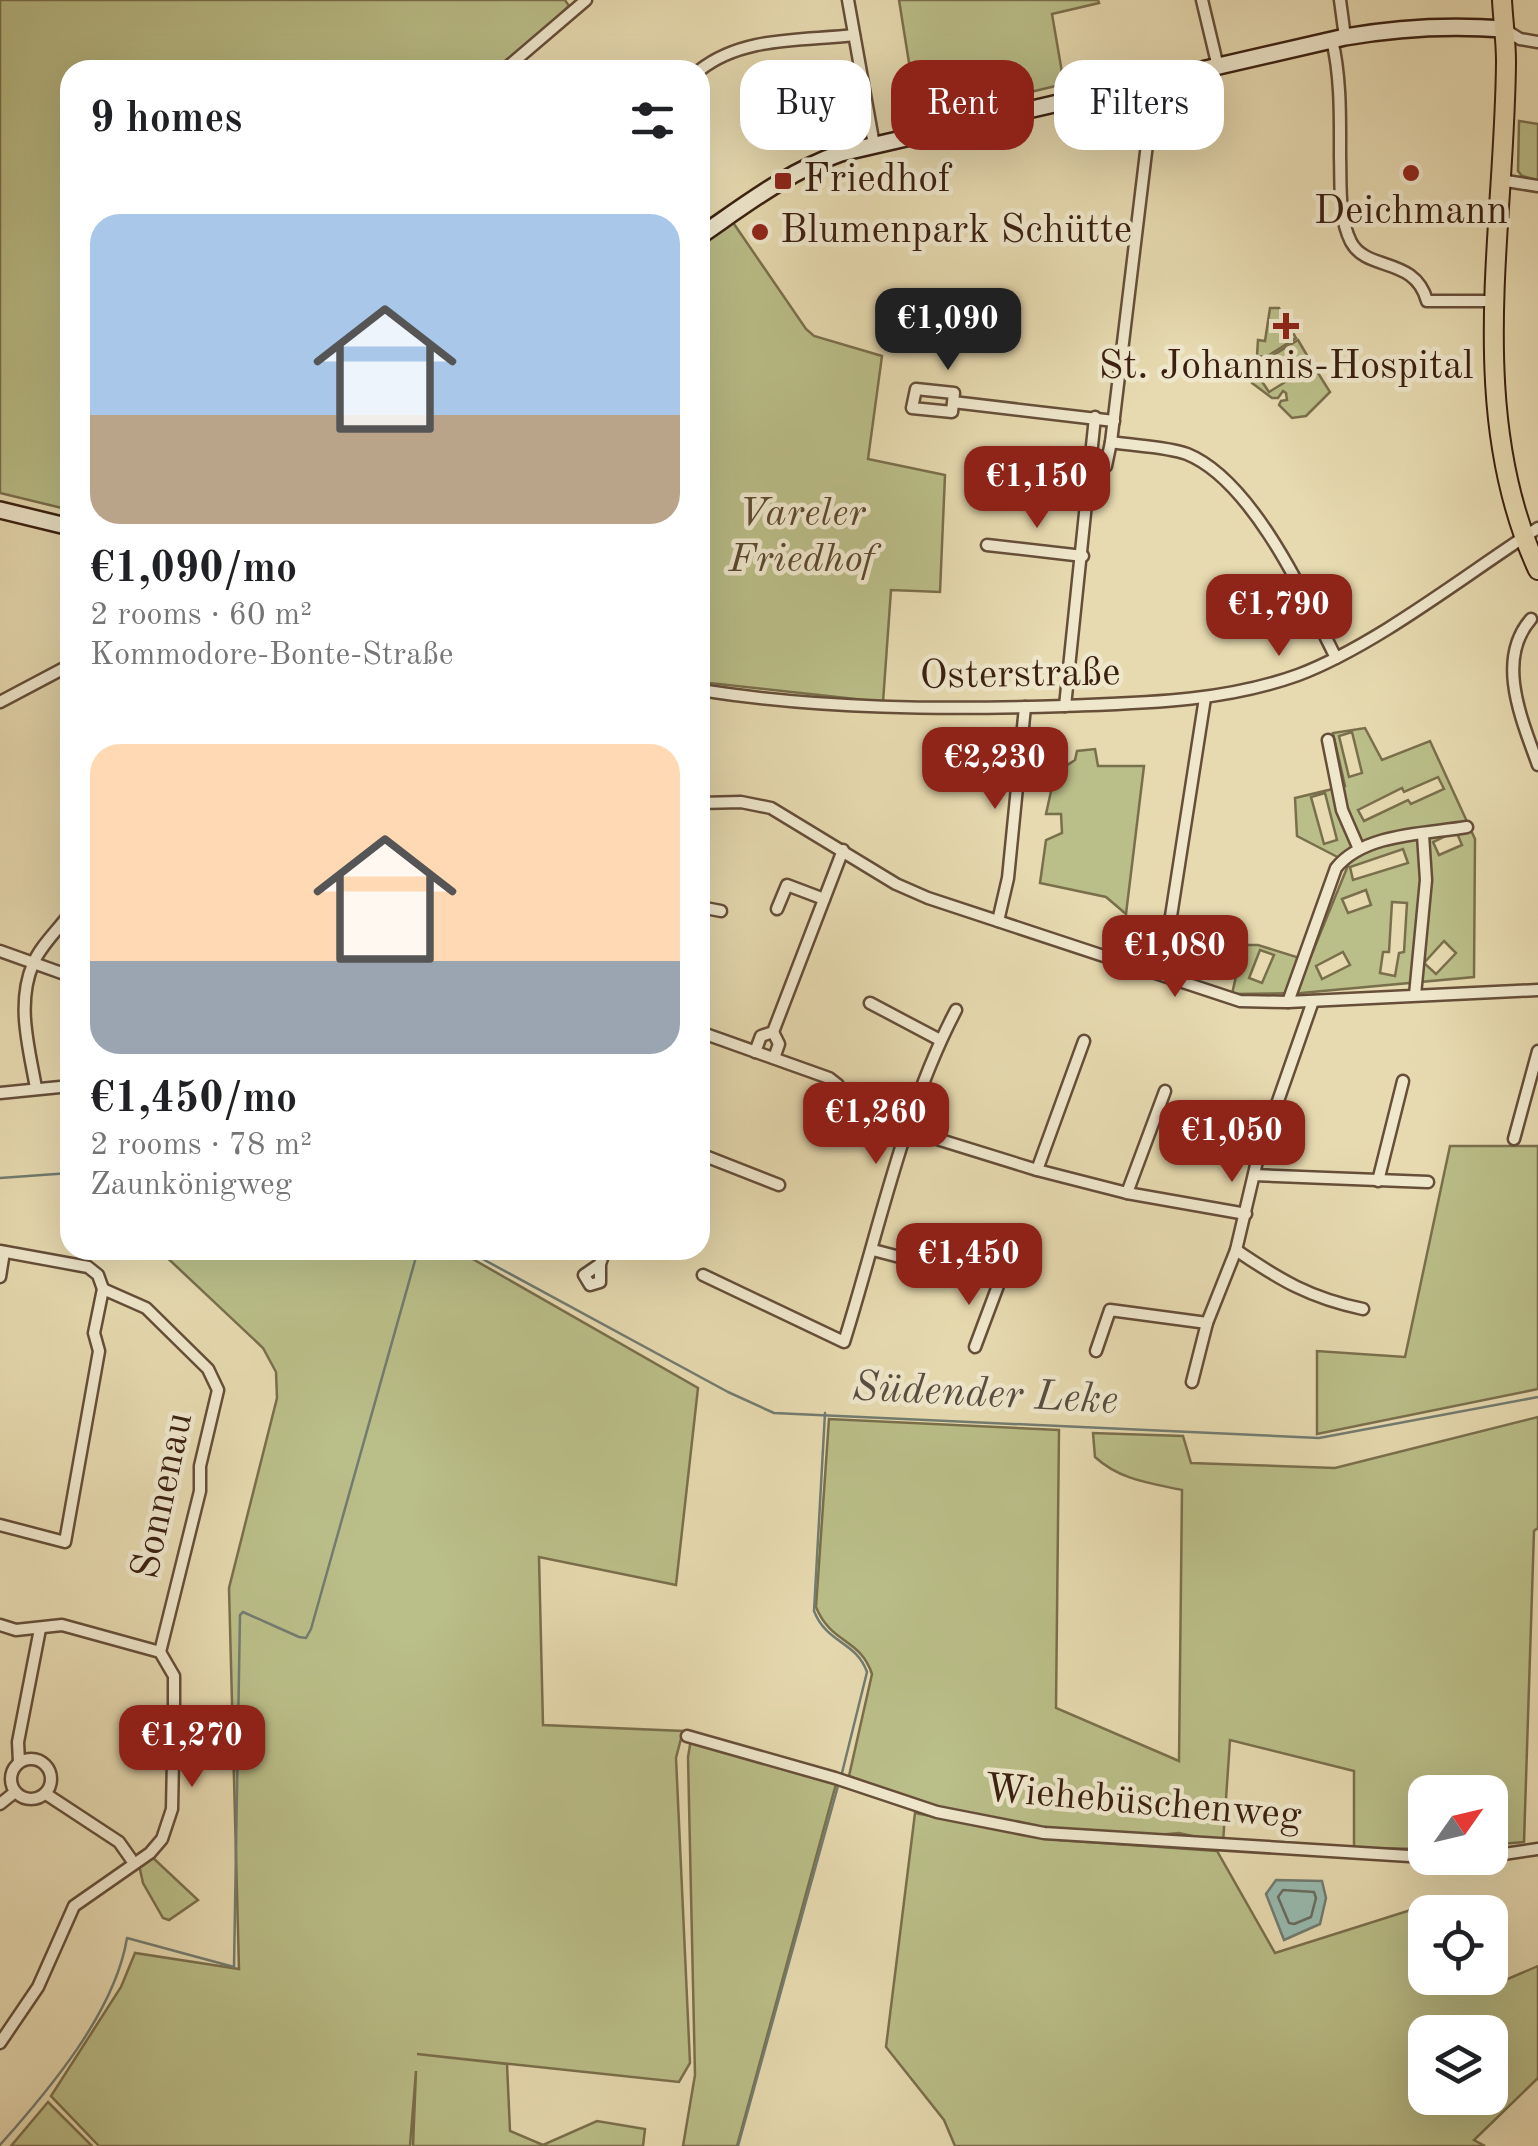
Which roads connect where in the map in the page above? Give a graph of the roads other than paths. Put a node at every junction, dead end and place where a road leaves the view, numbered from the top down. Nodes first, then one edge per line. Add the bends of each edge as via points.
1 (586, 0) edge
2 (848, 0) edge
3 (1202, 0) edge
4 (1340, 0) edge
5 (1490, 0) edge
6 (1502, 0) edge
7 (1504, 29) junction
8 (854, 35) junction
9 (1339, 38) junction
10 (1538, 42) edge
11 (516, 60) edge
12 (1216, 60) edge
13 (710, 63) edge
14 (1224, 66) edge
15 (1054, 104) edge
16 (874, 145) junction
17 (1146, 150) edge
18 (1500, 180) junction
19 (1538, 186) edge
20 (710, 230) edge
21 (1495, 301) junction
22 (953, 402) dead end
23 (1094, 417) junction
24 (1114, 421) junction
25 (1111, 442) junction
26 (1090, 464) junction
27 (0, 510) edge
28 (60, 525) edge
29 (1531, 533) edge
30 (987, 545) dead end
31 (1083, 556) junction
32 (1538, 570) edge
33 (1531, 619) dead end
34 (1336, 658) junction
35 (60, 670) edge
36 (710, 691) edge
37 (1205, 698) junction
38 (0, 702) edge
39 (1065, 706) junction
40 (1026, 708) junction
41 (1328, 740) dead end
42 (1538, 765) edge
43 (710, 803) edge
44 (1467, 827) dead end
45 (1423, 835) junction
46 (1359, 849) junction
47 (843, 850) junction
48 (824, 899) junction
49 (710, 909) edge
50 (778, 909) dead end
51 (720, 911) dead end
52 (998, 922) junction
53 (60, 927) edge
54 (0, 952) edge
55 (33, 963) junction
56 (60, 972) edge
57 (1162, 974) junction
58 (1538, 990) edge
59 (1415, 995) junction
60 (1313, 1001) junction
61 (870, 1002) dead end
62 (1288, 1002) junction
63 (956, 1010) dead end
64 (773, 1032) junction
65 (710, 1036) edge
66 (940, 1040) junction
67 (1084, 1041) dead end
68 (1538, 1051) edge
69 (756, 1052) junction
70 (774, 1058) junction
71 (1534, 1079) edge
72 (1403, 1081) dead end
73 (838, 1085) dead end
74 (60, 1087) edge
75 (36, 1088) junction
76 (1164, 1091) dead end
77 (0, 1093) edge
78 (908, 1130) junction
79 (1514, 1139) dead end
80 (710, 1158) edge
81 (1037, 1170) junction
82 (1254, 1175) junction
83 (1378, 1181) junction
84 (1428, 1182) dead end
85 (779, 1185) dead end
86 (1127, 1193) junction
87 (1246, 1214) junction
88 (1016, 1234) dead end
89 (873, 1250) junction
90 (1236, 1250) junction
91 (2, 1252) edge
92 (601, 1260) edge
93 (600, 1264) dead end
94 (704, 1275) dead end
95 (0, 1277) edge
96 (1000, 1282) junction
97 (103, 1290) junction
98 (1363, 1309) dead end
99 (1207, 1322) junction
100 (976, 1346) dead end
101 (1096, 1351) dead end
102 (1192, 1382) dead end
103 (0, 1526) edge
104 (0, 1625) edge
105 (40, 1629) junction
106 (160, 1652) junction
107 (688, 1736) dead end
108 (0, 1763) edge
109 (16, 1766) junction
110 (15, 1792) junction
111 (46, 1794) junction
112 (0, 1804) edge
113 (1538, 1849) edge
114 (1508, 1853) edge
115 (1408, 1856) edge
116 (131, 1859) dead end
117 (0, 2043) edge

1 - 11 street
2 - 8 street
3 - 12 street
4 - 9 street
5 - 7 main road
6 - 7 main road
7 - 9 main road
7 - 10 street
7 - 18 main road
8 - 13 street via 747,46
8 - 16 street
9 - 14 main road
9 - 21 street via 1341,199 1354,246 1414,277 1427,302
15 - 16 main road
16 - 20 main road via 816,162
17 - 24 street
18 - 19 street
18 - 21 main road
21 - 29 main road via 1501,445
22 - 23 street
23 - 24 street
23 - 26 street
24 - 25 street
25 - 26 street via 1106,466
25 - 34 street via 1185,453 1226,482 1266,532
26 - 31 street
27 - 28 main road
29 - 32 main road
29 - 34 street, Osterstraße
30 - 31 street
31 - 39 street
33 - 42 street via 1520,632 1514,683
34 - 37 street, Osterstraße via 1298,675
35 - 38 street
36 - 40 street, Osterstraße via 882,710
37 - 39 street, Osterstraße
37 - 57 street
39 - 40 street, Osterstraße
40 - 52 street
41 - 46 street via 1342,810
43 - 47 street via 771,808
44 - 45 street
45 - 46 street
45 - 59 street via 1426,880
46 - 62 street via 1336,868
47 - 48 street
47 - 52 street via 914,892
48 - 50 street via 788,884
48 - 64 street
49 - 51 street
52 - 57 street
53 - 55 street
54 - 55 street
55 - 56 street
55 - 75 street via 24,1016
57 - 62 street via 1240,1001
58 - 59 street
59 - 60 street
60 - 62 street
60 - 82 street
61 - 66 street
63 - 66 street
64 - 69 street via 761,1036
64 - 70 street via 780,1044
65 - 69 street
66 - 78 street
67 - 81 street
68 - 71 street
69 - 70 street
70 - 73 street
71 - 79 street
72 - 83 street
74 - 75 street
75 - 77 street
76 - 86 street
78 - 81 street
78 - 89 street
80 - 85 street
81 - 86 street
82 - 83 street
82 - 87 street
83 - 84 street
86 - 87 street
87 - 90 street
88 - 96 street
89 - 94 street via 844,1342
89 - 96 street
90 - 98 street via 1316,1298
90 - 99 street
91 - 95 street
91 - 97 street via 88,1267
92 - 93 street
96 - 100 street
97 - 103 street via 65,1542
97 - 106 street, Sonnenau via 146,1308 208,1369 218,1390
99 - 101 street via 1110,1310
99 - 102 street
104 - 105 street
105 - 106 street via 62,1625
105 - 109 street
106 - 117 street via 174,1676 172,1809 162,1840 74,1906 38,1987
107 - 115 street, Wiehebüschenweg via 937,1812 1014,1828
108 - 109 street
109 - 110 street via 10,1777
109 - 111 street via 28,1759 47,1766 52,1775
110 - 111 street via 30,1800
110 - 112 street
111 - 116 street via 120,1842
113 - 114 street

